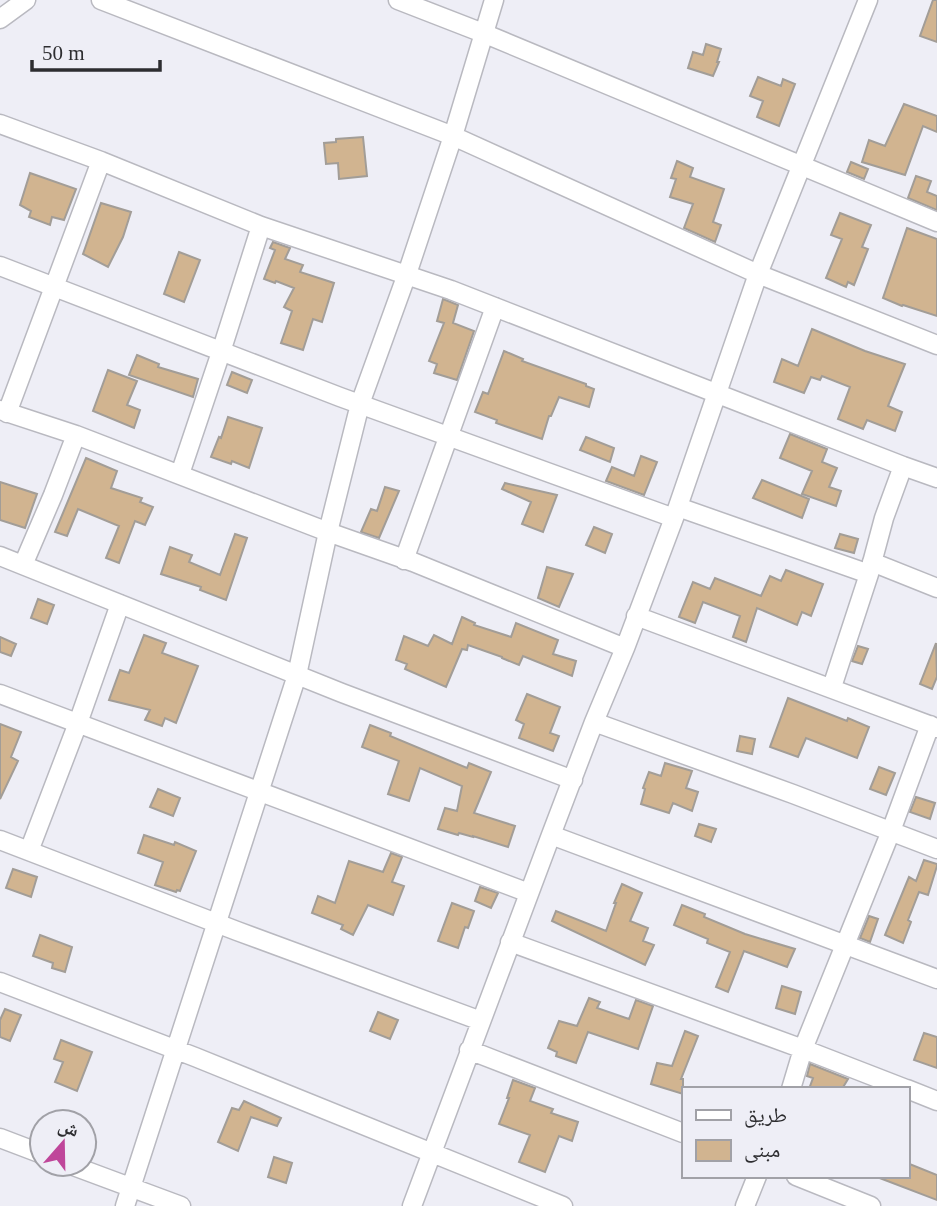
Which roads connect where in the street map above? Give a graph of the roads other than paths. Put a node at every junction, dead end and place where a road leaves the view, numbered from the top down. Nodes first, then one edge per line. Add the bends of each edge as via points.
1 (26, 0) edge
2 (101, 0) edge
3 (398, 0) edge
4 (494, 0) edge
5 (868, 0) edge
6 (0, 19) edge
7 (483, 33) junction
8 (0, 124) edge
9 (453, 136) junction
10 (101, 161) junction
11 (802, 166) junction
12 (937, 222) edge
13 (261, 226) junction
14 (0, 266) edge
15 (407, 274) junction
16 (758, 274) junction
17 (54, 287) junction
18 (495, 307) junction
19 (937, 345) edge
20 (222, 352) junction
21 (716, 393) junction
22 (360, 404) junction
23 (4, 412) edge
24 (76, 435) junction
25 (450, 437) junction
26 (903, 466) junction
27 (180, 474) junction
28 (937, 478) edge
29 (676, 512) junction
30 (328, 532) junction
31 (0, 556) edge
32 (404, 560) junction
33 (23, 565) junction
34 (871, 568) junction
35 (937, 588) edge
36 (120, 604) junction
37 (636, 616) junction
38 (625, 648) junction
39 (297, 675) junction
40 (832, 687) junction
41 (0, 694) edge
42 (594, 722) junction
43 (78, 723) junction
44 (933, 726) edge
45 (573, 780) junction
46 (258, 793) junction
47 (891, 831) junction
48 (551, 835) junction
49 (0, 840) edge
50 (937, 849) edge
51 (29, 851) junction
52 (529, 893) junction
53 (216, 923) junction
54 (510, 942) junction
55 (846, 945) junction
56 (937, 979) edge
57 (0, 982) edge
58 (481, 1021) junction
59 (176, 1049) junction
60 (803, 1049) junction
61 (469, 1050) junction
62 (792, 1087) edge
63 (901, 1087) edge
64 (909, 1090) edge
65 (937, 1101) edge
66 (682, 1133) edge
67 (0, 1138) edge
68 (28, 1149) edge
69 (432, 1154) junction
70 (93, 1178) edge
71 (756, 1178) edge
72 (801, 1178) edge
73 (128, 1197) edge
74 (181, 1206) edge
75 (412, 1206) edge
76 (562, 1206) edge
77 (745, 1206) edge
78 (871, 1206) edge

1 - 6 street
2 - 9 street
3 - 7 street
4 - 7 street
5 - 11 street
7 - 9 street
7 - 11 street
8 - 10 street
9 - 15 street
9 - 16 street
10 - 13 street
10 - 17 street
11 - 12 street
11 - 16 street
13 - 15 street
13 - 20 street
14 - 17 street
15 - 18 street
15 - 22 street
16 - 19 street
16 - 21 street
17 - 20 street
17 - 23 street
18 - 21 street
18 - 25 street
20 - 22 street
20 - 27 street
21 - 26 street
21 - 29 street
22 - 25 street
22 - 30 street
23 - 24 street
24 - 27 street
24 - 33 street
25 - 29 street
25 - 32 street
26 - 28 street
26 - 34 street
27 - 30 street
29 - 34 street
29 - 37 street
30 - 32 street
30 - 39 street
31 - 33 street
32 - 38 street
33 - 36 street
34 - 35 street
34 - 40 street
36 - 39 street
36 - 43 street
37 - 38 street
37 - 40 street
38 - 42 street
39 - 45 street
39 - 46 street
40 - 44 street
41 - 43 street
42 - 45 street
42 - 47 street
43 - 46 street
43 - 51 street
44 - 47 street
45 - 48 street
46 - 52 street
46 - 53 street
47 - 50 street
47 - 55 street
48 - 52 street
48 - 55 street
49 - 51 street
51 - 53 street
52 - 54 street
53 - 58 street
53 - 59 street
54 - 58 street
54 - 60 street
55 - 56 street
55 - 60 street
57 - 59 street
58 - 61 street
59 - 69 street
59 - 73 street
60 - 62 street
60 - 63 street
61 - 66 street
61 - 69 street
64 - 65 street
67 - 68 street
69 - 75 street
69 - 76 street
70 - 73 street
71 - 77 street
72 - 78 street
73 - 74 street

